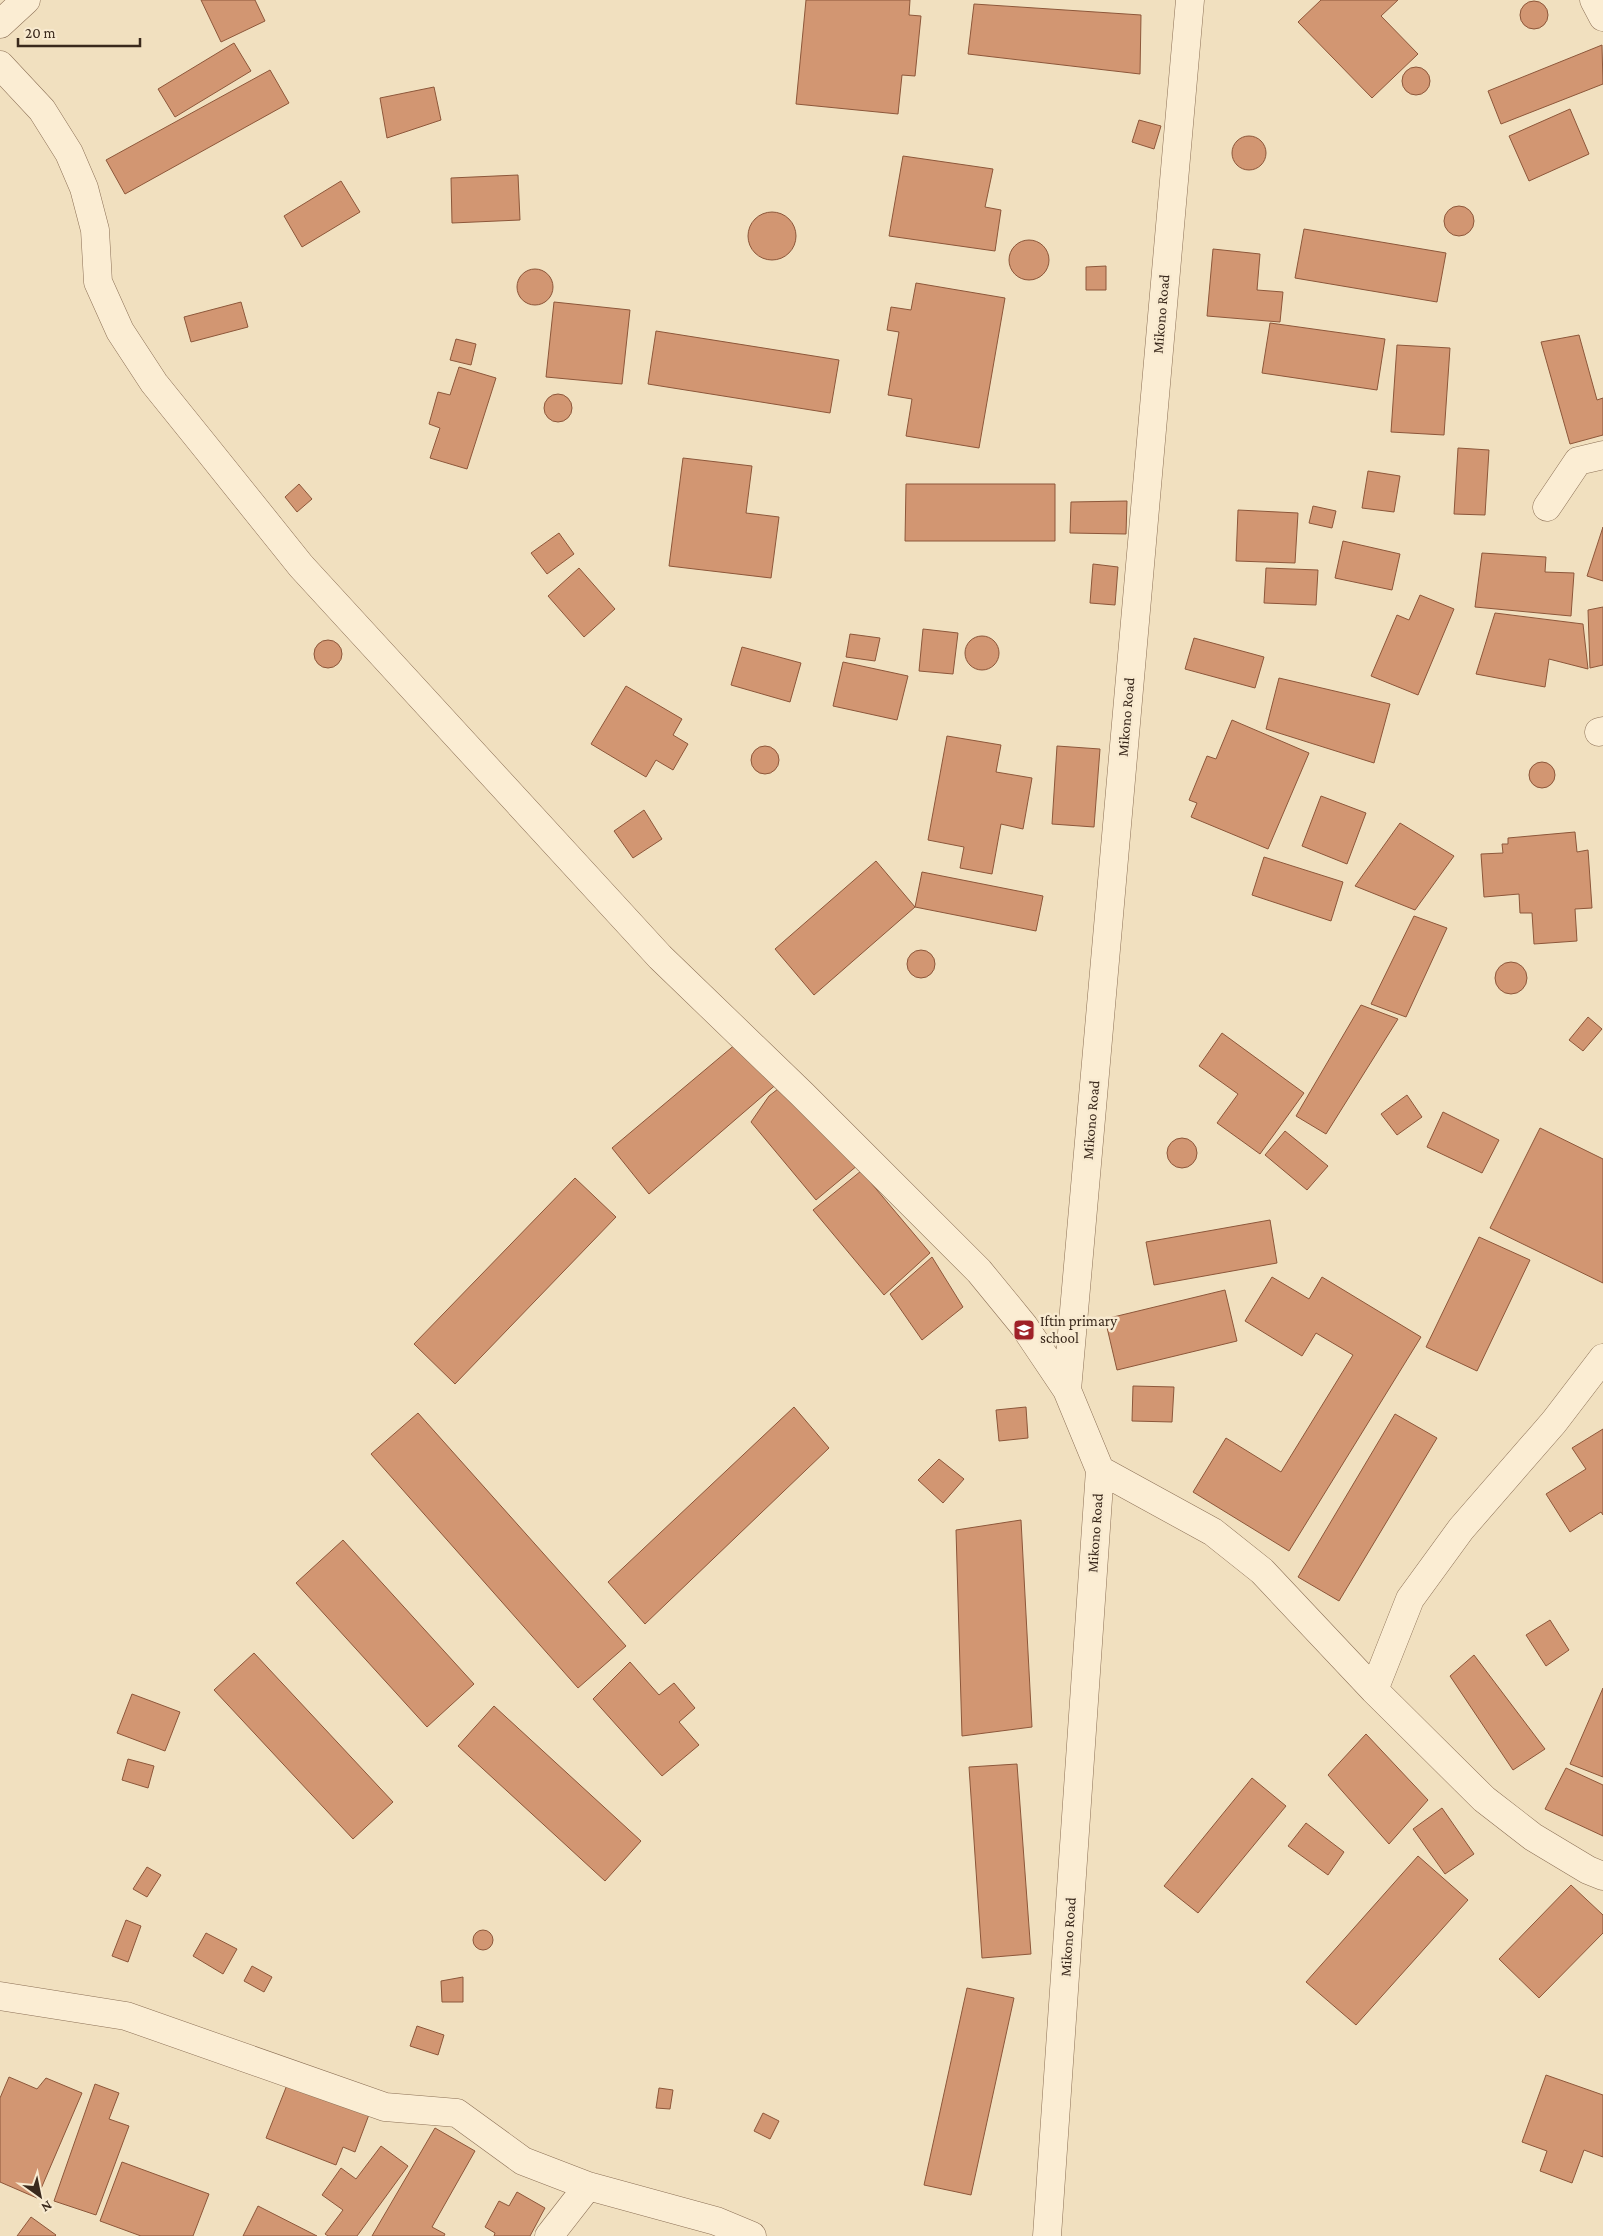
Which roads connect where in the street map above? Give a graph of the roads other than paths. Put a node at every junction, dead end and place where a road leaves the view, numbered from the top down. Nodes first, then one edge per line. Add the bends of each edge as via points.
1 (26, 0) edge
2 (1190, 0) edge
3 (1594, 0) edge
4 (1603, 17) edge
5 (0, 24) edge
6 (0, 64) edge
7 (1603, 455) edge
8 (1547, 507) dead end
9 (1603, 1358) edge
10 (1067, 1390) junction
11 (1100, 1470) junction
12 (1374, 1690) junction
13 (1603, 1876) edge
14 (0, 1996) edge
15 (588, 2186) junction
16 (549, 2236) edge
17 (752, 2236) edge
18 (1047, 2236) edge

1 - 5 street
2 - 10 street, Mikono Road
3 - 4 street
6 - 10 street via 42,110 69,153 84,188 95,230 98,282 120,332 154,383 301,566 660,957 979,1271 1024,1326
7 - 8 street via 1578,461
9 - 12 street via 1554,1422 1461,1530 1410,1599
10 - 11 street, Mikono Road
11 - 12 street via 1213,1532 1255,1565
11 - 18 street, Mikono Road
12 - 13 street via 1484,1799 1533,1837
14 - 15 street via 126,2016 384,2107 456,2113 523,2161
15 - 16 street
15 - 17 street via 716,2221

